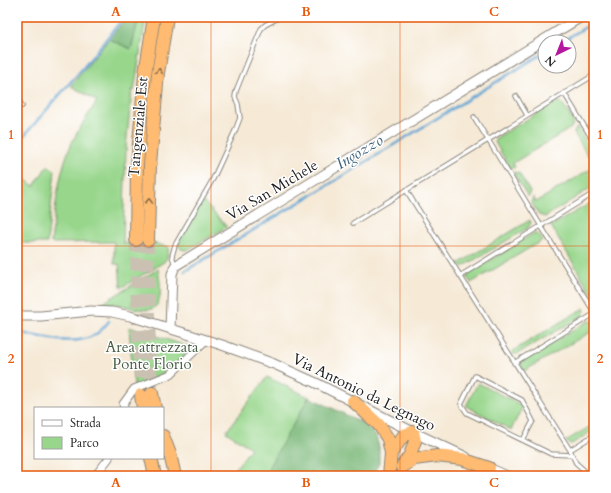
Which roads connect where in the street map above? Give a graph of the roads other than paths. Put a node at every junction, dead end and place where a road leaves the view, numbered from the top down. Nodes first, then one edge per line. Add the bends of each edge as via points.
1 (154, 17) edge
2 (167, 17) edge
3 (280, 17) edge
4 (581, 17) edge
5 (594, 75) edge
6 (564, 93) junction
7 (516, 96) dead end
8 (17, 97) edge
9 (22, 106) dead end
10 (527, 115) junction
11 (474, 117) dead end
12 (17, 139) edge
13 (488, 140) junction
14 (594, 142) edge
15 (17, 156) edge
16 (406, 190) junction
17 (594, 193) edge
18 (353, 223) dead end
19 (541, 226) junction
20 (175, 266) junction
21 (460, 276) junction
22 (594, 313) edge
23 (17, 316) edge
24 (170, 329) junction
25 (206, 340) junction
26 (514, 363) junction
27 (353, 401) junction
28 (124, 407) edge
29 (143, 407) edge
30 (154, 407) edge
31 (413, 432) junction
32 (594, 435) edge
33 (164, 439) edge
34 (523, 440) junction
35 (570, 450) junction
36 (391, 453) junction
37 (572, 455) junction
38 (108, 459) edge
39 (151, 459) edge
40 (163, 459) edge
41 (402, 467) junction
42 (488, 468) junction
43 (95, 476) edge
44 (155, 476) edge
45 (167, 476) edge
46 (175, 476) edge
47 (389, 476) edge
48 (393, 476) edge
49 (507, 476) edge
50 (588, 476) edge

1 -> 2 highway, Tangenziale Est via 145,74 138,157 142,240 158,73
3 - 20 lane via 261,29 236,91 240,118 213,179 175,245 172,256
4 - 20 street, Via San Michele
5 - 6 lane
6 - 10 lane
6 - 14 lane
7 - 10 lane
8 - 9 lane
10 - 13 lane
11 - 13 lane
12 - 15 lane via 21,143
13 - 16 lane
13 - 19 lane
16 - 18 lane
16 - 21 lane
17 - 19 lane
19 - 21 lane
19 - 22 lane
20 - 24 street via 172,274
21 - 26 lane
22 - 26 lane
23 - 24 street, Via Antonio da Legnago via 112,312
24 - 25 street, Via Antonio da Legnago
25 - 27 street, Via Antonio da Legnago via 274,364
25 - 28 street via 171,374 134,389 123,404
26 - 35 lane
27 - 31 street, Via Antonio da Legnago
27 - 36 highway via 379,425 388,439
29 - 30 highway via 146,394
31 - 36 highway via 404,435
31 - 41 highway via 415,441
31 - 42 street, Via Antonio da Legnago
32 - 35 lane
33 - 46 highway
34 - 34 lane via 467,413 461,404 475,376 522,400 532,421
34 - 37 lane via 551,454
35 - 37 lane
36 - 47 highway
37 - 50 lane
38 - 43 street
39 - 44 highway
40 - 45 highway
41 - 42 highway via 414,459 437,456 462,459
41 - 48 highway
42 - 49 street, Via Antonio da Legnago

